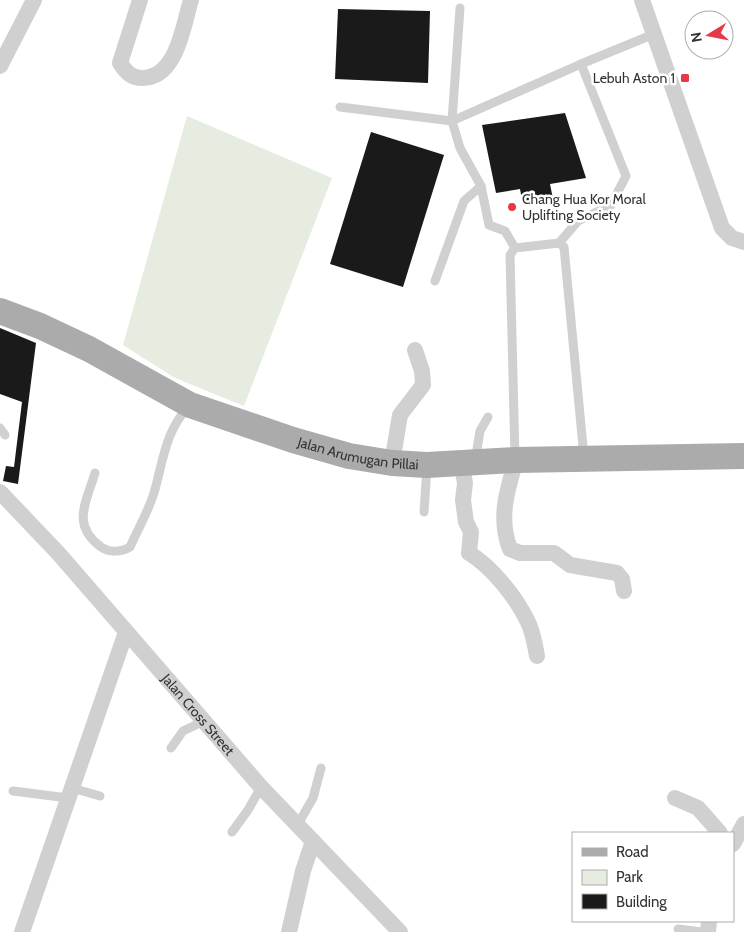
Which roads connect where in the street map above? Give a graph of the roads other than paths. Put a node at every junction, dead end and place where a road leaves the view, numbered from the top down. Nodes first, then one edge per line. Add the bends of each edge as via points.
1 (34, 0) edge
2 (140, 0) edge
3 (190, 0) edge
4 (642, 0) edge
5 (460, 8) dead end
6 (654, 34) junction
7 (581, 64) junction
8 (0, 66) edge
9 (340, 107) dead end
10 (452, 120) junction
11 (481, 186) junction
12 (738, 240) edge
13 (559, 243) junction
14 (515, 248) junction
15 (435, 281) dead end
16 (0, 311) edge
17 (415, 350) dead end
18 (190, 405) junction
19 (488, 417) dead end
20 (744, 456) edge
21 (516, 460) junction
22 (584, 460) junction
23 (392, 463) junction
24 (469, 464) junction
25 (427, 466) junction
26 (95, 473) dead end
27 (0, 492) edge
28 (424, 512) dead end
29 (624, 591) dead end
30 (126, 632) junction
31 (537, 656) dead end
32 (204, 722) junction
33 (171, 748) dead end
34 (321, 768) dead end
35 (261, 788) junction
36 (13, 791) dead end
37 (70, 793) junction
38 (100, 796) dead end
39 (675, 798) dead end
40 (297, 826) junction
41 (232, 832) dead end
42 (719, 832) edge
43 (313, 842) junction
44 (678, 929) dead end
45 (22, 932) edge
46 (289, 932) edge
47 (400, 932) edge
48 (702, 932) edge

1 - 8 street
2 - 3 street via 120,63 127,73 139,78 152,77 162,71 174,57
4 - 6 street
5 - 10 lane
6 - 7 lane
6 - 12 street via 722,228
7 - 10 lane
7 - 13 lane via 626,176 611,205 578,221
9 - 10 lane
10 - 11 lane via 460,148
11 - 14 lane via 489,225 505,231
11 - 15 lane via 464,201
13 - 14 lane
13 - 22 lane via 564,248
14 - 21 lane via 509,261
16 - 18 main road, Jalan Arumugan Pillai via 89,349
17 - 23 street via 422,371 422,385 400,415
18 - 23 main road, Jalan Arumugan Pillai via 293,440 349,456
18 - 26 lane via 171,432 153,494 130,547 123,551 104,549 87,534 82,518
19 - 24 lane
20 - 22 main road, Jalan Arumugan Pillai
21 - 22 main road, Jalan Arumugan Pillai
21 - 24 main road, Jalan Arumugan Pillai
21 - 29 street via 503,514 505,538 510,549 520,553 554,553 570,565 617,573
23 - 25 main road, Jalan Arumugan Pillai
24 - 25 main road, Jalan Arumugan Pillai
24 - 31 street via 464,500 466,522 471,532 469,553 518,605 528,622
25 - 28 lane
27 - 30 street, Jalan Cross Street
30 - 32 street, Jalan Cross Street
30 - 37 street
32 - 33 lane via 183,731
32 - 35 street, Jalan Cross Street
34 - 40 lane via 313,798
35 - 40 street, Jalan Cross Street
35 - 41 lane
36 - 37 lane
37 - 38 lane
37 - 45 street
39 - 42 street via 698,808
40 - 43 street, Jalan Cross Street
43 - 46 street
43 - 47 street, Jalan Cross Street
44 - 48 lane

